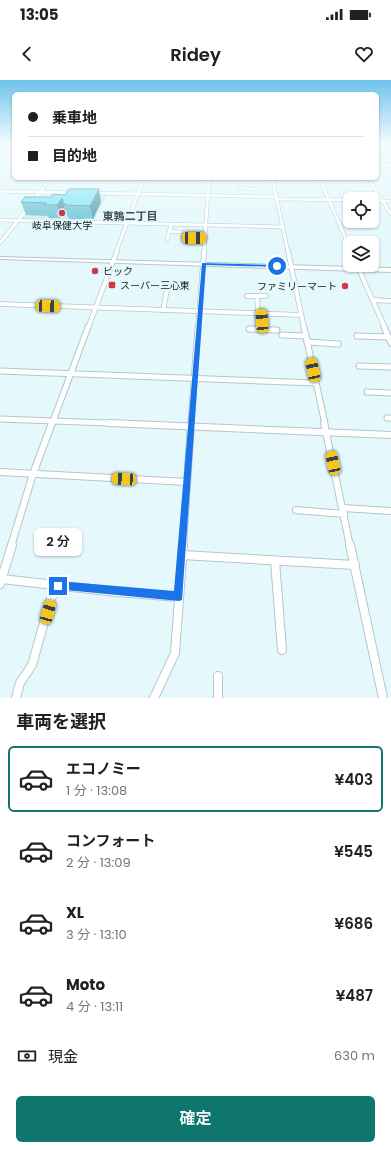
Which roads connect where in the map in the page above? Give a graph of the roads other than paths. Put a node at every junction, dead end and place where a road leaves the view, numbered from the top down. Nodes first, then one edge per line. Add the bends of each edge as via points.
1 (49, 180) edge
2 (143, 180) edge
3 (209, 180) edge
4 (272, 180) edge
5 (321, 180) edge
6 (369, 180) edge
7 (240, 188) dead end
8 (251, 188) junction
9 (257, 189) dead end
10 (0, 191) edge
11 (40, 192) junction
12 (78, 193) edge
13 (93, 194) edge
14 (138, 194) junction
15 (209, 196) junction
16 (252, 197) junction
17 (277, 198) junction
18 (329, 200) junction
19 (343, 200) edge
20 (379, 201) edge
21 (383, 201) junction
22 (391, 201) edge
23 (391, 214) edge
24 (0, 220) edge
25 (18, 221) junction
26 (126, 224) junction
27 (171, 225) junction
28 (207, 226) junction
29 (283, 227) junction
30 (169, 231) junction
31 (181, 232) dead end
32 (345, 236) edge
33 (182, 237) dead end
34 (206, 238) junction
35 (167, 240) dead end
36 (0, 243) edge
37 (0, 256) edge
38 (113, 260) junction
39 (204, 262) junction
40 (291, 265) junction
41 (343, 266) edge
42 (379, 266) edge
43 (391, 266) edge
44 (379, 269) edge
45 (391, 270) edge
46 (361, 272) edge
47 (168, 285) dead end
48 (247, 296) dead end
49 (256, 296) junction
50 (266, 296) dead end
51 (373, 300) junction
52 (391, 301) edge
53 (0, 304) edge
54 (95, 307) junction
55 (163, 310) junction
56 (200, 311) junction
57 (259, 313) junction
58 (301, 315) junction
59 (249, 329) dead end
60 (262, 329) junction
61 (277, 330) dead end
62 (282, 335) dead end
63 (306, 336) junction
64 (358, 336) dead end
65 (388, 337) junction
66 (307, 342) junction
67 (391, 343) edge
68 (338, 344) dead end
69 (359, 366) dead end
70 (391, 367) edge
71 (0, 371) edge
72 (70, 374) junction
73 (194, 378) junction
74 (316, 383) junction
75 (367, 392) dead end
76 (391, 393) edge
77 (0, 419) edge
78 (52, 421) junction
79 (190, 428) junction
80 (327, 433) junction
81 (391, 435) edge
82 (0, 472) edge
83 (33, 474) junction
84 (187, 482) junction
85 (296, 510) dead end
86 (343, 511) junction
87 (391, 511) edge
88 (182, 555) junction
89 (275, 560) junction
90 (355, 565) junction
91 (1, 582) edge
92 (58, 586) junction
93 (179, 596) junction
94 (282, 650) dead end
95 (218, 676) dead end
96 (16, 698) edge
97 (154, 698) edge
98 (218, 698) edge
99 (383, 698) edge

1 - 11 street
2 - 14 street
3 - 15 street
4 - 17 street
5 - 18 street
6 - 21 street
7 - 8 street
8 - 9 street
8 - 16 street
10 - 11 street
11 - 12 street
11 - 25 street
13 - 14 street
14 - 15 street
14 - 26 street
15 - 16 street
15 - 28 street
16 - 17 street
17 - 18 street
17 - 29 street
18 - 19 street
18 - 32 street
20 - 21 street
21 - 22 street
21 - 23 street
24 - 25 street
25 - 26 street
25 - 36 street
26 - 27 street
26 - 38 street
27 - 28 street
27 - 30 street
28 - 29 street
28 - 34 street
29 - 40 street
30 - 31 street
30 - 35 street
33 - 34 street
34 - 39 street
37 - 38 street
38 - 39 street
38 - 54 street
39 - 40 street
39 - 56 street
40 - 41 street
40 - 58 street
42 - 43 street
44 - 45 street
46 - 51 street
47 - 55 street
48 - 49 street
49 - 50 street
49 - 57 street
51 - 52 street
51 - 65 street
53 - 54 street
54 - 55 street
54 - 72 street
55 - 56 street
56 - 57 street
56 - 73 street
57 - 58 street
57 - 60 street
58 - 63 street
59 - 60 street
60 - 61 street
62 - 63 street
63 - 66 street
64 - 65 street
65 - 67 street
66 - 68 street
66 - 74 street
69 - 70 street
71 - 72 street
72 - 73 street
72 - 78 street
73 - 74 street
73 - 79 street
74 - 80 street
75 - 76 street
77 - 78 street
78 - 79 street
78 - 83 street
79 - 80 street
79 - 84 street
80 - 81 street
80 - 86 street
82 - 83 street
83 - 84 street
83 - 91 street
84 - 88 street
85 - 86 street
86 - 87 street
86 - 90 street
88 - 89 street
88 - 93 street
89 - 90 street
89 - 94 street
90 - 99 street
91 - 92 street
92 - 93 street
92 - 96 street via 51,598 32,665 20,683
93 - 97 street via 175,653
95 - 98 street

